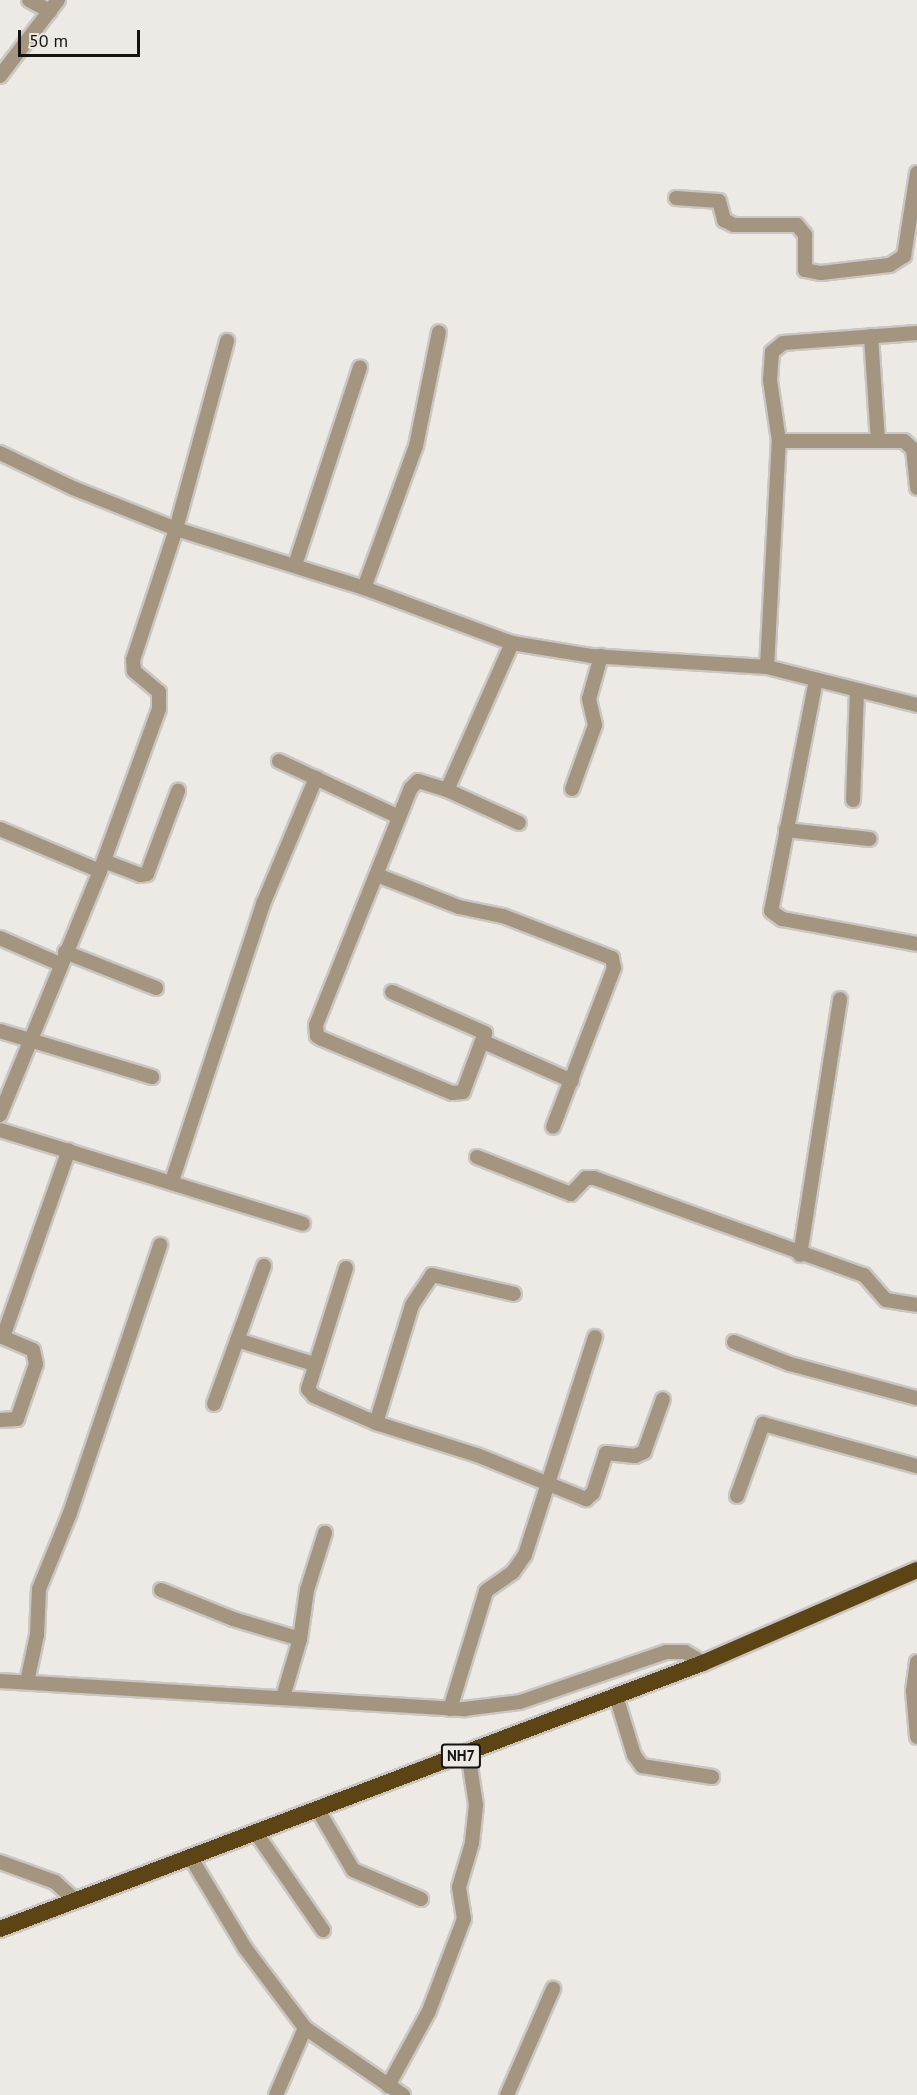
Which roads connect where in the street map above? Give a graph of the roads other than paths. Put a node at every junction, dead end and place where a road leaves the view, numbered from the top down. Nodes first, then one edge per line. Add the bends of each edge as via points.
1 (30, 0) edge
2 (54, 6) edge
3 (0, 76) edge
4 (917, 173) edge
5 (676, 198) dead end
6 (439, 332) dead end
7 (917, 333) edge
8 (870, 336) junction
9 (226, 340) dead end
10 (360, 368) dead end
11 (779, 441) junction
12 (878, 441) junction
13 (0, 453) edge
14 (917, 488) edge
15 (176, 529) junction
16 (295, 566) junction
17 (363, 588) junction
18 (512, 643) junction
19 (602, 656) junction
20 (767, 667) junction
21 (816, 680) junction
22 (857, 691) junction
23 (917, 705) edge
24 (279, 761) dead end
25 (316, 778) junction
26 (572, 789) dead end
27 (447, 790) junction
28 (178, 791) dead end
29 (853, 800) dead end
30 (399, 817) junction
31 (519, 823) dead end
32 (0, 829) edge
33 (786, 830) junction
34 (870, 839) dead end
35 (102, 866) junction
36 (377, 875) junction
37 (0, 938) edge
38 (917, 944) edge
39 (63, 958) junction
40 (156, 988) dead end
41 (392, 992) dead end
42 (840, 999) dead end
43 (0, 1031) edge
44 (30, 1040) junction
45 (484, 1042) junction
46 (152, 1077) dead end
47 (572, 1081) junction
48 (0, 1115) edge
49 (553, 1127) dead end
50 (0, 1130) edge
51 (69, 1150) junction
52 (477, 1157) dead end
53 (172, 1181) junction
54 (303, 1224) dead end
55 (160, 1245) dead end
56 (800, 1255) junction
57 (264, 1266) dead end
58 (346, 1268) dead end
59 (514, 1294) dead end
60 (917, 1305) edge
61 (2, 1336) edge
62 (595, 1337) dead end
63 (237, 1340) junction
64 (734, 1342) dead end
65 (314, 1364) junction
66 (917, 1398) edge
67 (663, 1399) dead end
68 (214, 1404) dead end
69 (0, 1420) edge
70 (376, 1423) junction
71 (917, 1466) edge
72 (548, 1486) junction
73 (737, 1496) dead end
74 (325, 1533) dead end
75 (917, 1570) edge
76 (161, 1590) dead end
77 (300, 1639) junction
78 (917, 1662) edge
79 (703, 1663) junction
80 (0, 1681) edge
81 (27, 1682) junction
82 (616, 1696) junction
83 (283, 1697) junction
84 (915, 1704) edge
85 (450, 1709) junction
86 (917, 1737) edge
87 (468, 1753) junction
88 (712, 1777) dead end
89 (318, 1810) junction
90 (256, 1833) junction
91 (191, 1858) junction
92 (0, 1862) edge
93 (421, 1899) dead end
94 (76, 1901) junction
95 (0, 1929) edge
96 (322, 1930) dead end
97 (553, 1989) dead end
98 (305, 2028) junction
99 (388, 2086) junction
100 (276, 2095) edge
101 (403, 2095) edge
102 (507, 2095) edge

1 - 2 street
2 - 3 street
4 - 5 street via 904,255 890,265 821,273 805,270 805,235 797,225 734,225 724,220 719,201
6 - 17 street via 416,446
7 - 8 street
8 - 11 street via 783,343 775,347 770,380
8 - 12 street
9 - 15 street
10 - 16 street
11 - 12 street
11 - 20 street
12 - 14 street via 911,444
13 - 15 street via 73,488
15 - 16 street
15 - 35 street via 132,665 159,692 159,709
16 - 17 street
17 - 18 street
18 - 19 street
18 - 27 street
19 - 20 street
19 - 26 street via 589,699 595,724
20 - 21 street
21 - 22 street
21 - 33 street
22 - 23 street
22 - 29 street
24 - 25 street
25 - 30 street
25 - 53 street via 262,904
27 - 30 street via 417,781
27 - 31 street
28 - 35 street via 147,874
30 - 36 street
32 - 35 street
33 - 34 street
33 - 38 street via 770,903 775,917
35 - 39 street
36 - 45 street via 316,1025 317,1036 457,1094 466,1087
36 - 47 street via 459,907 503,916 612,958 614,968
37 - 39 street
39 - 40 street
39 - 44 street
41 - 45 street via 482,1030
42 - 56 street
43 - 44 street
44 - 46 street
44 - 48 street
45 - 47 street
47 - 49 street
50 - 51 street
51 - 53 street
51 - 61 street
52 - 56 street via 572,1194 586,1178 594,1178
53 - 54 street
55 - 81 street via 70,1513 39,1589 37,1635
56 - 60 street via 864,1275 886,1300
57 - 63 street
58 - 65 street
59 - 70 street via 432,1275 411,1305
61 - 69 street via 33,1350 37,1360 17,1419
62 - 72 street
63 - 65 street
63 - 68 street
64 - 66 street via 790,1365
65 - 70 street via 308,1384 310,1393
67 - 72 street via 645,1452 635,1456 606,1453 590,1498 581,1499
70 - 72 street via 477,1455
71 - 73 street via 763,1424
72 - 85 street via 520,1564 486,1591
74 - 77 street via 308,1590
75 - 79 highway, NH7
76 - 77 street via 233,1620
77 - 83 street
78 - 84 street
79 - 82 highway, NH7
79 - 85 street via 676,1650 520,1702
80 - 81 street
81 - 83 street
82 - 87 highway, NH7
82 - 88 street via 634,1755 642,1766
83 - 85 street
84 - 86 street
87 - 89 highway, NH7
87 - 99 street via 477,1805 472,1844 459,1887 464,1919 429,2011
89 - 90 highway, NH7
89 - 93 street via 353,1870
90 - 91 highway, NH7
90 - 96 street
91 - 94 highway, NH7
91 - 98 street via 245,1948
92 - 94 street via 55,1882
94 - 95 highway, NH7
97 - 102 street
98 - 99 street
98 - 100 street
99 - 101 street

